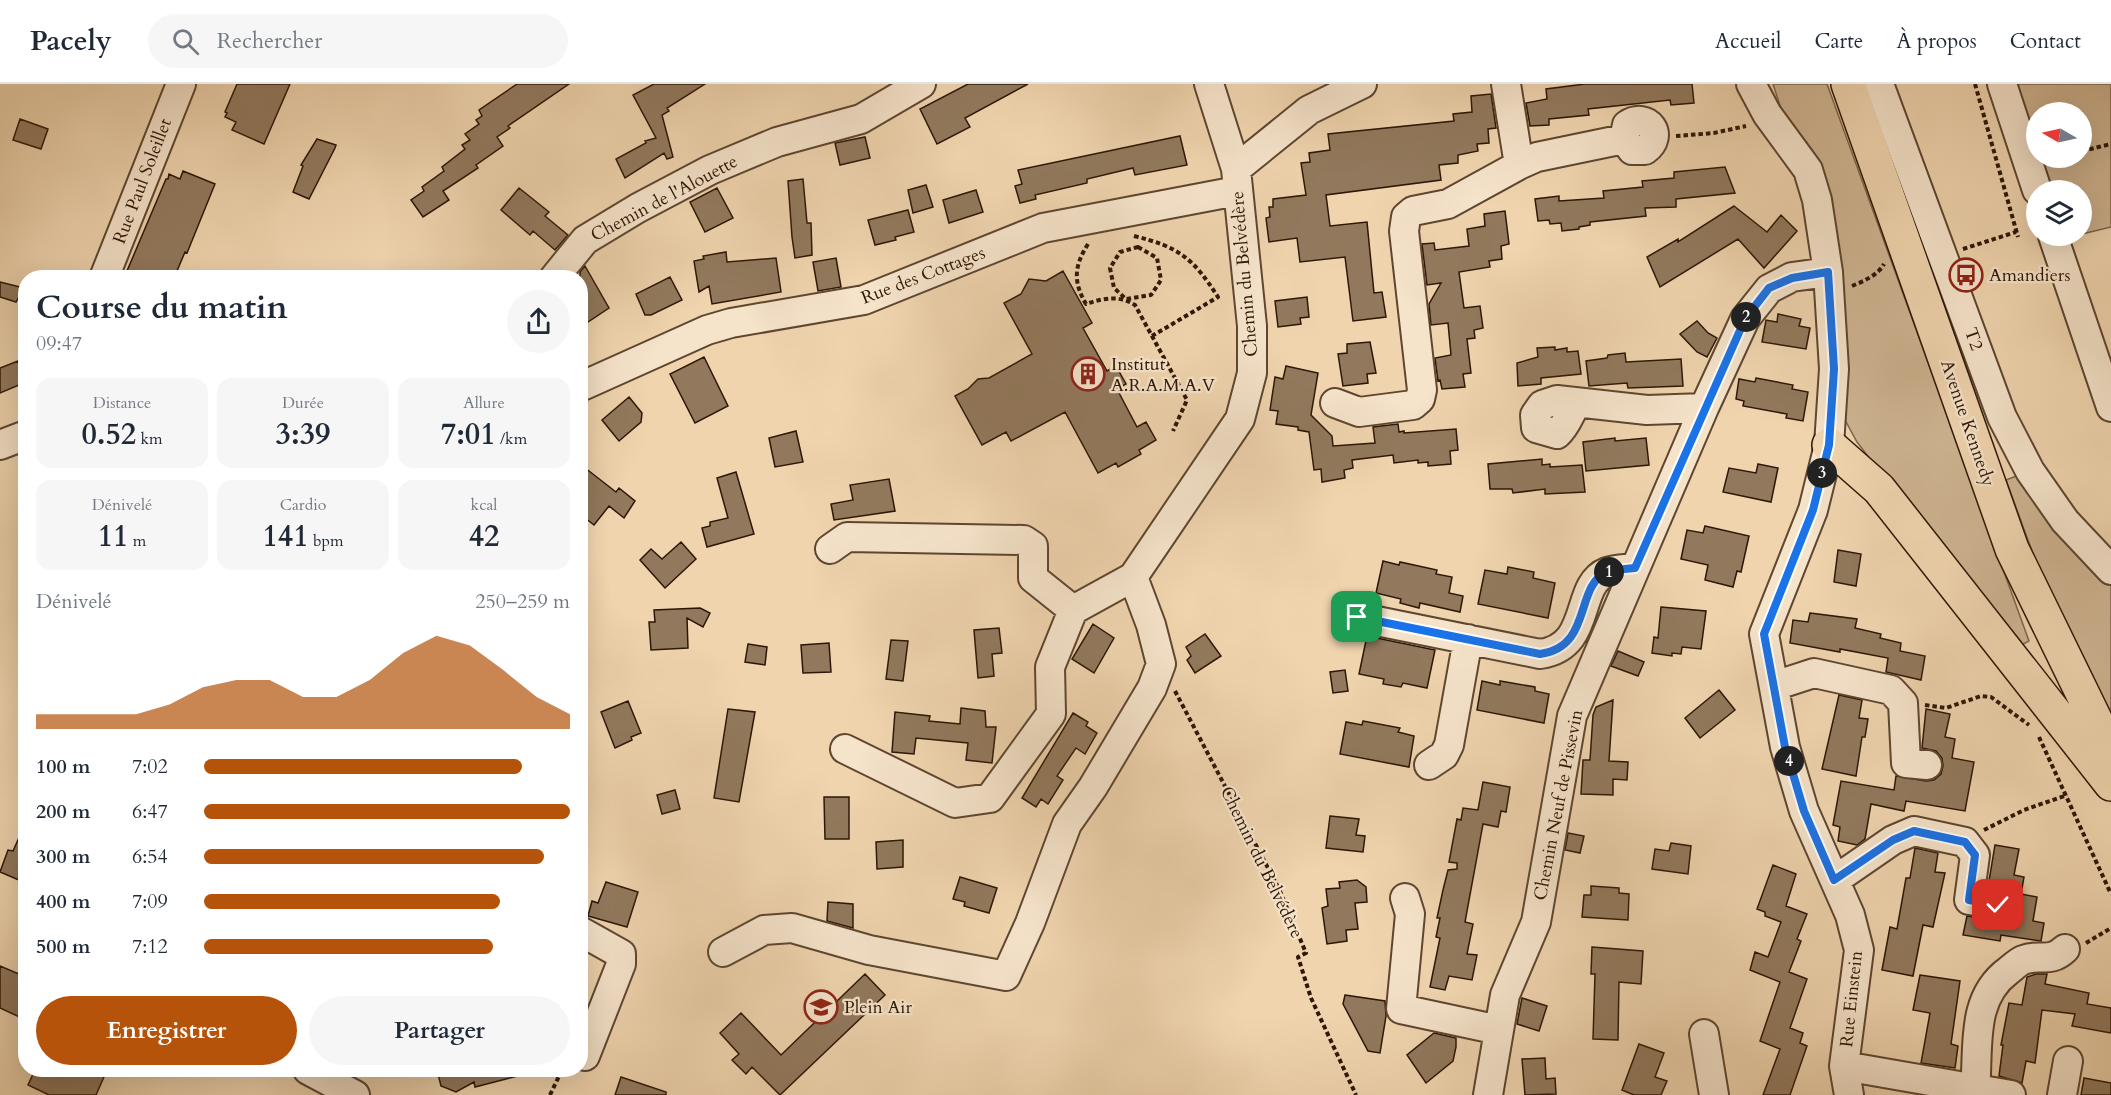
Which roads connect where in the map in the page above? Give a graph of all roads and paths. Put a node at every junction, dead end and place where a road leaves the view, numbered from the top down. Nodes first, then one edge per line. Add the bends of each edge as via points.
1 (181, 84) edge
2 (921, 84) edge
3 (1209, 84) edge
4 (1362, 84) edge
5 (1506, 84) edge
6 (1751, 84) edge
7 (1848, 84) edge
8 (1879, 84) edge
9 (1975, 84) edge
10 (2002, 84) edge
11 (1753, 122) dead end
12 (1655, 133) joint
13 (2111, 144) edge
14 (2092, 149) edge
15 (1519, 165) junction
16 (1237, 180) junction
17 (2034, 180) edge
18 (2016, 232) junction
19 (1128, 234) dead end
20 (2018, 237) dead end
21 (1090, 241) dead end
22 (2057, 246) edge
23 (1962, 249) dead end
24 (1887, 256) dead end
25 (107, 270) edge
26 (561, 270) edge
27 (1836, 280) junction
28 (1126, 299) junction
29 (1152, 336) junction
30 (588, 383) edge
31 (2108, 388) edge
32 (1335, 403) dead end
33 (1576, 404) dead end
34 (1704, 408) junction
35 (1173, 431) dead end
36 (18, 438) edge
37 (0, 445) edge
38 (1829, 445) junction
39 (830, 549) dead end
40 (1635, 568) junction
41 (2111, 570) edge
42 (1133, 577) junction
43 (1073, 610) junction
44 (1357, 617) dead end
45 (1468, 639) junction
46 (1161, 664) junction
47 (1773, 686) junction
48 (1903, 703) junction
49 (845, 749) dead end
50 (2111, 752) edge
51 (1429, 765) dead end
52 (1927, 765) dead end
53 (2111, 784) edge
54 (2067, 795) junction
55 (1965, 842) junction
56 (1834, 880) junction
57 (2111, 894) edge
58 (1405, 898) dead end
59 (1998, 905) dead end
60 (588, 935) edge
61 (2065, 949) dead end
62 (723, 952) dead end
63 (1499, 1030) junction
64 (588, 1034) edge
65 (1704, 1034) dead end
66 (2068, 1061) dead end
67 (1844, 1066) junction
68 (321, 1077) edge
69 (564, 1077) edge
70 (1975, 1090) junction
71 (355, 1095) edge
72 (550, 1095) edge
73 (1356, 1095) edge
74 (1488, 1095) edge
75 (1714, 1095) edge
76 (1849, 1095) edge
77 (2011, 1095) edge
78 (2062, 1095) edge

1 - 25 street, Rue Paul Soleillet
2 - 26 street, Chemin de l'Alouette via 861,119 777,142 710,170 585,240
3 - 16 street, Chemin du Belvédère
4 - 16 street, Rue des Cottages via 1309,110
5 - 15 street
6 - 27 street, Rue Einstein via 1767,114 1808,170
7 - 50 main road, Avenue Kennedy via 2012,549
8 - 41 street, T2 via 2002,417 2030,471 2065,522
9 - 18 path
10 - 17 street
11 - 12 path via 1714,133
12 - 15 street via 1645,150 1632,150 1624,138 1537,157
13 - 14 path
15 - 32 street via 1448,204 1417,209 1405,222 1420,399 1413,405 1359,412
16 - 30 street, Rue des Cottages via 1043,228 864,300 707,330
16 - 42 street, Chemin du Belvédère via 1252,326 1252,373 1240,419
18 - 20 path
18 - 23 path
19 - 29 path via 1165,244 1184,255 1201,270 1218,297
21 - 28 path via 1076,271 1077,289 1086,304 1099,299
22 - 31 street
24 - 27 path via 1883,267 1867,280
27 - 34 street, Chemin Neuf de Pissevin via 1792,278 1769,288 1745,319
27 - 38 street, Rue Einstein
28 - 28 path via 1114,288 1110,268 1120,252 1138,247 1157,258 1161,280 1151,295
28 - 29 path via 1135,305
29 - 35 path via 1187,400
33 - 34 street via 1647,410
34 - 40 street, Chemin Neuf de Pissevin
36 - 37 street
38 - 47 street, Rue Einstein via 1813,510 1764,634
38 - 53 main road via 1879,489
39 - 43 street via 847,537 1024,540 1033,546 1033,578
40 - 45 street via 1606,572 1597,581 1569,641 1556,652 1540,654
40 - 63 street, Chemin Neuf de Pissevin via 1572,716 1536,922 1505,995
42 - 43 street, Chemin du Belvédère
42 - 46 street
43 - 49 street via 1050,667 1051,714 990,798 956,803
44 - 45 street
45 - 51 street via 1449,745
46 - 62 street via 1152,688 1067,824 1006,976 869,950 792,928 764,930
46 - 73 path, Chemin du Belvédère via 1279,889 1306,953 1298,957 1311,998
47 - 48 street via 1814,673 1890,690
47 - 56 street, Rue Einstein via 1785,747 1804,811
48 - 52 street via 1906,763
48 - 54 path via 1946,708 1981,696 1991,697 2035,729
54 - 55 path via 2024,810
54 - 57 path
55 - 56 street via 1914,831 1893,840
55 - 59 street via 1975,855 1969,900
56 - 67 street, Rue Einstein via 1860,950
58 - 63 street via 1410,914 1401,1009
60 - 64 street via 621,954 621,964
61 - 70 street via 2056,957 2023,960 2001,976 1985,999 1977,1023
63 - 74 street, Chemin Neuf de Pissevin
65 - 75 street
66 - 78 street
67 - 70 street
67 - 76 street, Rue Einstein
68 - 71 street
69 - 72 path
70 - 77 street

